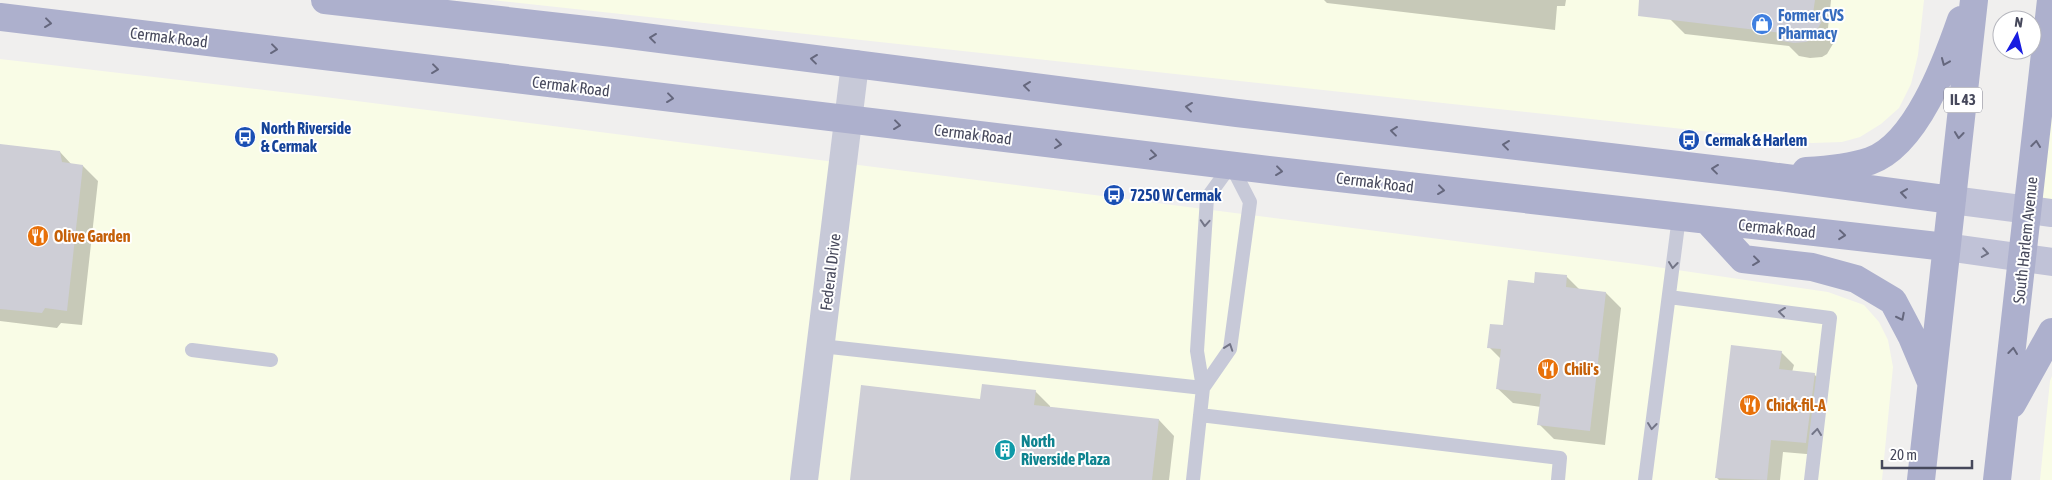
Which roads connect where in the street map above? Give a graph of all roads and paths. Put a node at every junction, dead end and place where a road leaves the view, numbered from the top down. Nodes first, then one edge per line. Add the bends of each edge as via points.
1 (325, 0) edge
2 (1968, 0) edge
3 (1974, 0) edge
4 (2051, 0) edge
5 (0, 17) edge
6 (855, 64) junction
7 (2048, 84) edge
8 (848, 120) junction
9 (1231, 165) junction
10 (1763, 175) junction
11 (1952, 200) junction
12 (2040, 212) edge
13 (1679, 217) junction
14 (1707, 220) junction
15 (1946, 247) junction
16 (2023, 259) junction
17 (2052, 262) edge
18 (1669, 297) junction
19 (2052, 332) edge
20 (821, 346) junction
21 (192, 350) dead end
22 (271, 360) dead end
23 (1931, 383) junction
24 (1203, 388) junction
25 (1200, 415) junction
26 (2005, 417) junction
27 (804, 480) edge
28 (1193, 480) edge
29 (1558, 480) edge
30 (1645, 480) edge
31 (1811, 480) edge
32 (1920, 480) edge
33 (1997, 480) edge

6 -> 1 main road
2 -> 10 main road via 1946,64 1923,108 1895,145 1870,161
3 -> 11 main road, IL 43
4 - 7 main road, South Harlem Avenue
5 -> 8 main road, Cermak Road
6 - 8 street, Federal Drive
10 -> 6 main road
12 -> 7 main road, South Harlem Avenue
8 -> 9 main road, Cermak Road
8 - 20 street, Federal Drive
9 -> 13 main road, Cermak Road
9 -> 24 lane via 1207,198 1197,351
24 -> 9 lane via 1230,349 1250,202
11 -> 10 main road
11 - 12 main road
11 - 15 main road, IL 43
12 - 16 main road, South Harlem Avenue
13 - 14 main road, Cermak Road
13 -> 18 lane
14 -> 15 main road, Cermak Road
14 -> 23 main road via 1742,259 1812,267 1856,279 1893,301
15 -> 16 main road
15 - 23 main road, IL 43
16 - 17 main road
26 -> 16 main road, South Harlem Avenue
18 -> 30 lane
31 -> 18 lane via 1830,318
19 - 26 main road
20 - 24 lane
20 - 27 street, Federal Drive
21 - 22 lane
23 - 32 main road, IL 43
24 - 25 lane
25 - 28 lane
25 - 29 lane via 1560,458
26 - 33 main road, South Harlem Avenue

